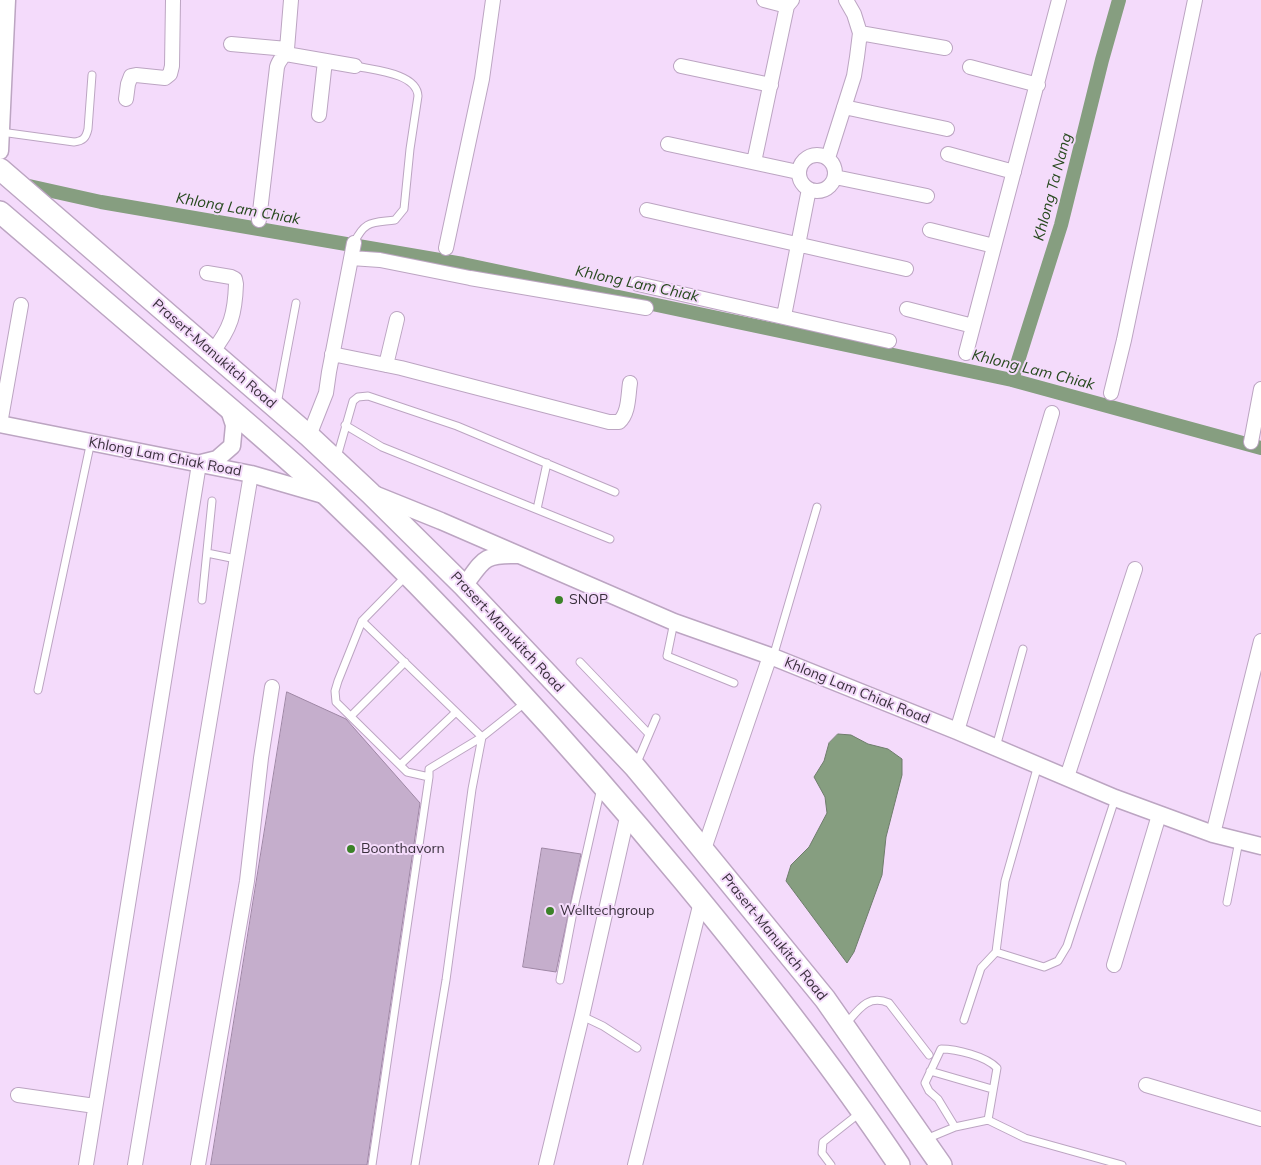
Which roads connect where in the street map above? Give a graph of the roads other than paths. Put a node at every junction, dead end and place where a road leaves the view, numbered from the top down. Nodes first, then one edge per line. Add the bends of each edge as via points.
1 (7, 0) edge
2 (173, 0) edge
3 (291, 0) edge
4 (493, 0) edge
5 (764, 0) edge
6 (846, 0) edge
7 (1195, 0) edge
8 (1056, 1) edge
9 (790, 3) edge
10 (860, 32) junction
11 (231, 44) dead end
12 (945, 48) dead end
13 (286, 51) junction
14 (325, 61) junction
15 (355, 66) joint
16 (681, 66) dead end
17 (970, 67) dead end
18 (92, 74) dead end
19 (771, 85) junction
20 (1038, 85) junction
21 (126, 99) dead end
22 (844, 107) junction
23 (319, 115) dead end
24 (947, 129) dead end
25 (1, 132) edge
26 (668, 144) dead end
27 (0, 151) edge
28 (948, 154) dead end
29 (828, 158) junction
30 (754, 162) junction
31 (2, 171) edge
32 (798, 172) junction
33 (1014, 172) junction
34 (835, 177) junction
35 (809, 189) junction
36 (927, 196) dead end
37 (648, 210) dead end
38 (0, 212) edge
39 (259, 220) dead end
40 (930, 230) dead end
41 (799, 244) junction
42 (994, 246) junction
43 (446, 248) dead end
44 (353, 252) junction
45 (906, 269) dead end
46 (207, 273) dead end
47 (638, 284) dead end
48 (296, 303) dead end
49 (21, 306) dead end
50 (646, 308) dead end
51 (907, 309) dead end
52 (784, 316) junction
53 (397, 319) dead end
54 (973, 326) junction
55 (889, 341) dead end
56 (212, 352) junction
57 (966, 353) dead end
58 (332, 354) junction
59 (386, 365) junction
60 (630, 383) dead end
61 (1261, 389) edge
62 (1111, 393) dead end
63 (228, 407) junction
64 (276, 408) junction
65 (1052, 413) dead end
66 (0, 424) edge
67 (345, 425) junction
68 (309, 436) junction
69 (91, 441) junction
70 (1252, 442) dead end
71 (336, 461) junction
72 (547, 463) junction
73 (199, 464) junction
74 (251, 474) junction
75 (615, 492) dead end
76 (370, 493) junction
77 (328, 496) junction
78 (212, 502) dead end
79 (817, 507) dead end
80 (537, 509) junction
81 (610, 539) dead end
82 (207, 552) junction
83 (523, 556) junction
84 (236, 559) junction
85 (1135, 569) dead end
86 (408, 574) junction
87 (464, 586) junction
88 (202, 600) dead end
89 (362, 621) junction
90 (674, 622) junction
91 (1261, 641) edge
92 (1023, 649) dead end
93 (772, 657) junction
94 (405, 662) junction
95 (580, 662) dead end
96 (734, 683) dead end
97 (272, 687) dead end
98 (38, 690) dead end
99 (528, 700) junction
100 (456, 712) junction
101 (350, 716) junction
102 (656, 718) dead end
103 (957, 731) junction
104 (649, 734) junction
105 (482, 737) junction
106 (996, 748) junction
107 (1038, 765) junction
108 (400, 766) junction
109 (635, 768) junction
110 (429, 777) junction
111 (1068, 777) junction
112 (602, 783) junction
113 (1115, 798) junction
114 (628, 813) junction
115 (1159, 815) junction
116 (1213, 834) junction
117 (1239, 840) junction
118 (1261, 846) edge
119 (704, 852) junction
120 (701, 902) junction
121 (1227, 902) dead end
122 (996, 952) junction
123 (1114, 965) dead end
124 (560, 980) dead end
125 (582, 1016) junction
126 (964, 1020) dead end
127 (844, 1026) junction
128 (637, 1048) dead end
129 (929, 1055) dead end
130 (930, 1071) junction
131 (1146, 1085) dead end
132 (992, 1089) junction
133 (18, 1095) dead end
134 (95, 1106) junction
135 (863, 1110) junction
136 (1261, 1119) edge
137 (988, 1120) junction
138 (955, 1127) junction
139 (923, 1140) junction
140 (86, 1165) edge
141 (135, 1165) edge
142 (198, 1165) edge
143 (372, 1165) edge
144 (415, 1165) edge
145 (546, 1165) edge
146 (635, 1165) edge
147 (831, 1165) edge
148 (899, 1165) edge
149 (941, 1165) edge
150 (1122, 1165) edge

1 - 25 street
2 - 21 street via 170,74 165,78 131,76
3 - 13 street
4 - 43 street via 482,79
5 - 9 street
6 - 10 street
7 - 62 street
8 - 20 street
9 - 19 street
10 - 12 street
10 - 22 street via 854,76
11 - 13 street
13 - 14 street
13 - 39 street via 277,67
14 - 15 street
14 - 23 street
15 - 44 lane via 408,80 415,86 418,96 404,209 395,220 367,225 360,230
16 - 19 street
17 - 20 street
18 - 25 lane via 88,128 83,140 74,142
19 - 30 street
20 - 33 street
22 - 24 street
22 - 29 street
25 - 27 street
26 - 30 street
28 - 33 street
29 - 32 street via 818,154 806,157
29 - 34 street via 834,167
30 - 32 street
31 - 56 main road, Prasert-Manukitch Road
32 - 35 street via 801,182
33 - 42 street
34 - 35 street via 824,189
34 - 36 street
35 - 41 street
37 - 41 street
38 - 63 main road
40 - 42 street
41 - 45 street
41 - 52 street
42 - 54 street
44 - 50 street via 470,278
44 - 58 street
46 - 56 street via 231,277 236,284 231,324
47 - 52 street
48 - 64 lane
49 - 66 street
51 - 54 street
52 - 55 street
53 - 59 street
54 - 57 street
56 - 64 main road, Prasert-Manukitch Road
58 - 59 street
58 - 68 street via 326,393
59 - 60 street via 609,422 619,422 624,418
61 - 70 street
63 - 73 street via 234,425 232,446 217,460
63 - 77 main road
64 - 68 main road, Prasert-Manukitch Road
65 - 103 street
66 - 69 street, Khlong Lam Chiak Road
67 - 71 lane
67 - 72 lane via 353,401 358,397 375,398 457,426
67 - 80 lane via 382,447
68 - 71 main road, Prasert-Manukitch Road
69 - 73 street, Khlong Lam Chiak Road
69 - 98 lane
71 - 76 main road, Prasert-Manukitch Road
72 - 75 lane
72 - 80 lane
73 - 74 street, Khlong Lam Chiak Road
73 - 134 street
74 - 77 street, Khlong Lam Chiak Road
74 - 84 street
76 - 83 street
76 - 87 main road, Prasert-Manukitch Road
77 - 86 main road
78 - 82 lane
79 - 93 lane
80 - 81 lane
82 - 84 lane
82 - 88 lane
83 - 87 street, Khlong Lam Chiak Road via 498,555 484,560
83 - 90 street, Khlong Lam Chiak Road
84 - 141 street
85 - 111 street
86 - 89 lane
86 - 99 main road
87 - 109 main road, Prasert-Manukitch Road
89 - 94 lane
89 - 101 lane via 335,692 336,702
90 - 93 street, Khlong Lam Chiak Road
90 - 96 lane via 667,656
91 - 116 street
92 - 106 lane
93 - 103 street, Khlong Lam Chiak Road
93 - 119 street
94 - 100 lane
94 - 101 lane
95 - 104 lane
97 - 142 street via 247,881
99 - 105 lane
99 - 112 main road
100 - 105 lane
100 - 108 lane
101 - 108 lane
102 - 104 lane
103 - 106 street, Khlong Lam Chiak Road
104 - 109 lane
105 - 110 lane via 429,769
105 - 144 lane
106 - 107 street, Khlong Lam Chiak Road
107 - 111 street, Khlong Lam Chiak Road
107 - 122 lane via 1006,881
108 - 110 lane via 408,772
109 - 119 main road, Prasert-Manukitch Road
110 - 143 lane
111 - 113 street, Khlong Lam Chiak Road
112 - 114 main road
112 - 124 lane
113 - 115 street, Khlong Lam Chiak Road
113 - 122 lane via 1067,946 1058,961 1044,967
114 - 120 main road
114 - 125 street
115 - 116 street, Khlong Lam Chiak Road
115 - 123 street
116 - 117 street, Khlong Lam Chiak Road
117 - 118 street, Khlong Lam Chiak Road
117 - 121 lane
119 - 127 main road, Prasert-Manukitch Road
120 - 135 main road
120 - 146 street
122 - 126 lane via 981,968
125 - 128 lane
125 - 145 street
127 - 129 lane via 868,1002 880,999 890,1003
127 - 139 main road, Prasert-Manukitch Road
130 - 132 lane
130 - 132 lane via 941,1049 974,1056 992,1062 997,1068
130 - 138 lane via 925,1082 929,1091 938,1099
131 - 136 street
132 - 137 lane
133 - 134 street
134 - 140 street
135 - 147 lane via 823,1142 822,1154
135 - 148 main road
137 - 138 lane
137 - 150 lane via 1026,1138
138 - 139 lane
139 - 149 main road, Prasert-Manukitch Road

